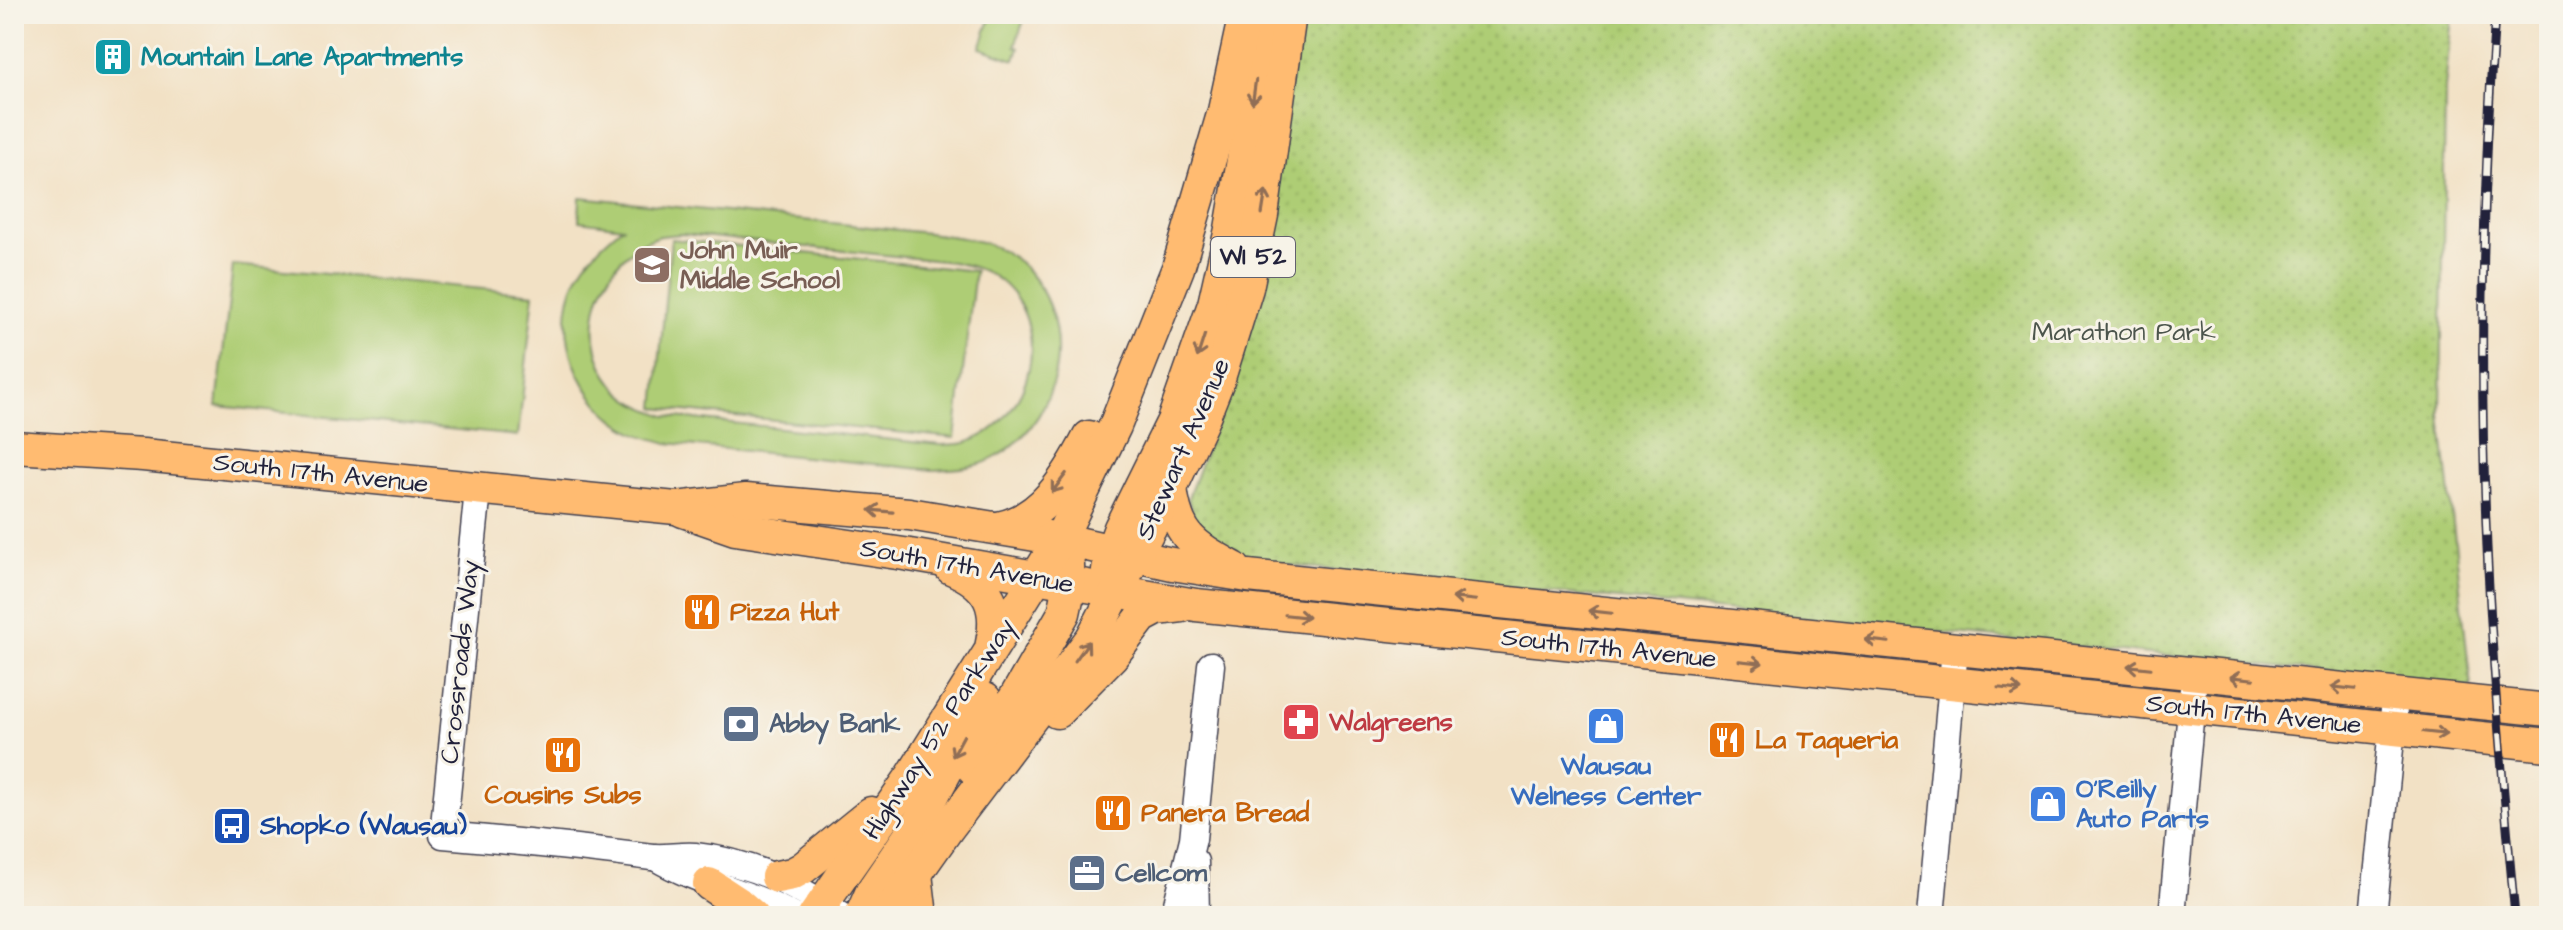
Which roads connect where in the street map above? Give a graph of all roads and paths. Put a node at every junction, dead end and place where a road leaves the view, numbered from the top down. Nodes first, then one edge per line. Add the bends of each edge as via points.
1 (1245, 14) edge
2 (1261, 14) edge
3 (1290, 14) edge
4 (1178, 268) junction
5 (14, 447) edge
6 (1171, 488) junction
7 (478, 490) junction
8 (676, 508) junction
9 (996, 528) junction
10 (1060, 539) junction
11 (1124, 552) junction
12 (934, 560) junction
13 (1248, 576) junction
14 (1036, 578) junction
15 (1070, 584) junction
16 (1117, 591) junction
17 (1196, 605) junction
18 (1955, 649) junction
19 (989, 653) junction
20 (1211, 665) dead end
21 (2194, 673) junction
22 (1952, 683) junction
23 (2395, 693) junction
24 (2191, 707) junction
25 (2549, 710) edge
26 (2392, 728) junction
27 (2549, 745) edge
28 (912, 776) junction
29 (987, 777) junction
30 (948, 828) junction
31 (1193, 839) junction
32 (655, 857) junction
33 (916, 874) junction
34 (777, 877) junction
35 (709, 884) junction
36 (826, 913) edge
37 (753, 916) edge
38 (793, 916) edge
39 (861, 916) edge
40 (886, 916) edge
41 (921, 916) edge
42 (1174, 916) edge
43 (1196, 916) edge
44 (1931, 916) edge
45 (2172, 916) edge
46 (2373, 916) edge

1 - 4 main road, WI 52 via 1224,111
2 -> 11 main road via 1254,97 1214,304
6 -> 3 main road, Stewart Avenue / WI 52 via 1219,378 1247,288
4 -> 9 main road via 1067,474 1035,513
4 - 10 main road, WI 52 via 1115,426
5 - 7 main road, South 17th Avenue
6 - 11 main road, Stewart Avenue / WI 52
6 - 13 main road via 1175,516 1187,537
7 - 8 main road, South 17th Avenue
7 - 32 street, Crossroads Way via 443,835
9 -> 8 main road, South 17th Avenue via 909,514 746,500
8 - 12 main road, South 17th Avenue via 735,529
9 - 10 main road, South 17th Avenue
10 - 11 main road, South 17th Avenue
10 - 14 main road, Highway 52 Parkway / WI 52
10 - 15 main road
11 - 13 main road, South 17th Avenue
11 - 16 main road, WI 52
12 - 14 main road, South 17th Avenue
12 - 19 main road via 973,579 986,592 995,617
18 -> 13 main road, South 17th Avenue
14 - 15 main road, South 17th Avenue
14 - 19 main road, Highway 52 Parkway / WI 52
14 -> 39 main road via 1038,602 1030,626
15 - 16 main road, South 17th Avenue
15 - 30 main road via 1064,613 987,744
16 - 17 main road, South 17th Avenue
29 -> 16 main road, WI 52 via 1086,647
17 -> 22 main road, South 17th Avenue
17 - 29 main road via 1165,607 1142,617 1085,684
21 -> 18 main road, South 17th Avenue
18 - 22 street
19 - 28 main road, Highway 52 Parkway / WI 52
20 - 31 street
23 -> 21 main road, South 17th Avenue
21 - 24 street
22 -> 24 main road, South 17th Avenue
22 - 44 street
23 - 25 main road, South 17th Avenue
23 - 26 street
24 - 26 main road, South 17th Avenue
24 - 45 street
26 -> 27 main road, South 17th Avenue
26 - 46 street
28 - 34 main road via 818,858 796,873
28 - 36 main road, Highway 52 Parkway / WI 52
29 - 30 main road, WI 52
30 - 33 main road, WI 52
31 - 42 street
31 - 43 street
32 - 34 street via 711,858
32 - 35 street
33 - 40 main road, WI 52
33 - 41 main road
34 - 36 street
35 - 37 main road
35 - 38 street

